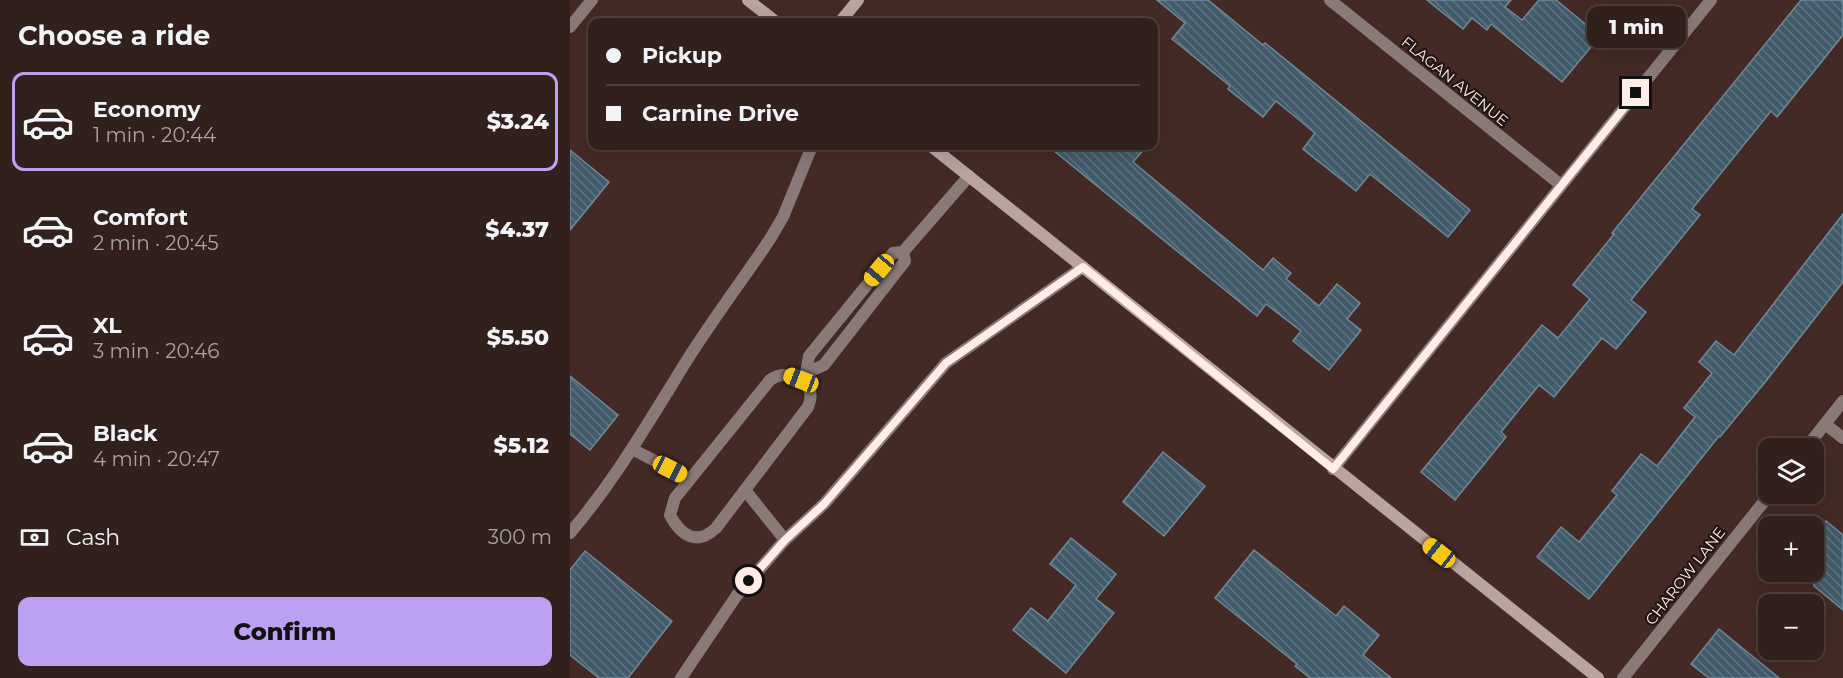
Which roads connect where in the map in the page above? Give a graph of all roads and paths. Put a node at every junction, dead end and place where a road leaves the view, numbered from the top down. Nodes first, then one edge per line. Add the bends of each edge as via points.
1 (592, 0) edge
2 (748, 0) edge
3 (858, 0) edge
4 (1330, 0) edge
5 (1710, 0) edge
6 (771, 18) edge
7 (843, 18) edge
8 (570, 27) edge
9 (810, 150) edge
10 (936, 150) edge
11 (969, 176) junction
12 (1562, 185) junction
13 (1083, 267) junction
14 (804, 376) junction
15 (1843, 401) edge
16 (1825, 424) junction
17 (1814, 438) edge
18 (1843, 438) edge
19 (632, 449) junction
20 (1333, 469) junction
21 (690, 479) junction
22 (745, 490) junction
23 (1762, 504) edge
24 (570, 533) edge
25 (785, 540) junction
26 (681, 678) edge
27 (1598, 678) edge
28 (1623, 678) edge

1 - 8 street
2 - 6 street
3 - 7 street
4 - 12 street, FLAGAN AVENUE
5 - 12 street
9 - 19 street via 770,239
10 - 11 street
11 - 13 street
11 - 14 street via 903,252 905,261 824,365
12 - 20 street
13 - 20 street
13 - 25 street via 946,363 824,504
14 - 21 street via 786,374 770,380
14 - 22 street via 812,397 808,407
15 - 16 street
16 - 17 street
16 - 18 street
19 - 21 street
19 - 24 street
20 - 27 street
21 - 22 street via 675,498 670,515 685,535 707,536
22 - 25 street
23 - 28 street, CHAROW LANE
25 - 26 street via 737,595

